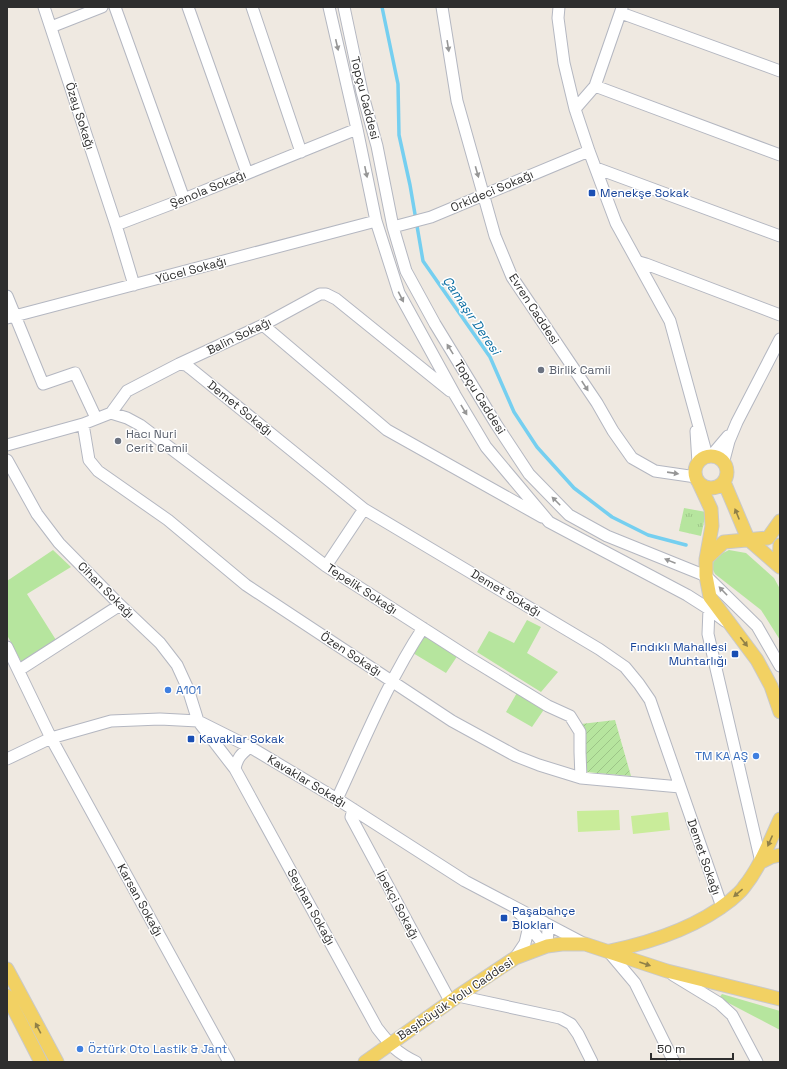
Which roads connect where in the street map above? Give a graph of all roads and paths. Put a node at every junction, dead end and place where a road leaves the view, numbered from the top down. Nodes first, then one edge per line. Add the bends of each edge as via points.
1 (44, 7) edge
2 (102, 7) edge
3 (115, 7) edge
4 (188, 7) edge
5 (252, 7) edge
6 (329, 7) edge
7 (344, 7) edge
8 (442, 7) edge
9 (559, 7) edge
10 (622, 10) edge
11 (50, 27) junction
12 (780, 71) edge
13 (595, 86) junction
14 (575, 108) junction
15 (356, 129) junction
16 (589, 151) junction
17 (301, 152) junction
18 (780, 155) edge
19 (596, 168) junction
20 (247, 173) junction
21 (483, 194) junction
22 (184, 199) junction
23 (376, 221) junction
24 (116, 225) junction
25 (397, 226) junction
26 (780, 236) edge
27 (639, 262) junction
28 (134, 285) junction
29 (7, 296) edge
30 (780, 315) edge
31 (10, 317) edge
32 (263, 325) junction
33 (780, 339) edge
34 (179, 364) junction
35 (455, 395) junction
36 (111, 413) junction
37 (96, 418) junction
38 (737, 422) junction
39 (83, 424) junction
40 (7, 445) edge
41 (705, 458) junction
42 (7, 460) edge
43 (724, 460) junction
44 (697, 479) junction
45 (724, 482) junction
46 (364, 509) junction
47 (780, 521) edge
48 (550, 522) junction
49 (748, 539) junction
50 (780, 545) edge
51 (706, 559) junction
52 (326, 566) junction
53 (779, 566) edge
54 (706, 576) junction
55 (120, 605) junction
56 (709, 609) junction
57 (731, 626) junction
58 (423, 628) junction
59 (7, 647) edge
60 (780, 666) edge
61 (19, 670) junction
62 (392, 681) junction
63 (780, 712) edge
64 (198, 721) junction
65 (51, 738) junction
66 (250, 747) junction
67 (7, 759) edge
68 (235, 769) junction
69 (581, 778) junction
70 (680, 787) junction
71 (337, 798) junction
72 (353, 809) junction
73 (780, 820) edge
74 (780, 855) edge
75 (761, 862) junction
76 (501, 899) junction
77 (722, 907) junction
78 (544, 922) junction
79 (529, 926) junction
80 (585, 944) junction
81 (547, 946) junction
82 (608, 951) junction
83 (515, 958) junction
84 (7, 969) edge
85 (667, 971) junction
86 (7, 996) edge
87 (454, 998) junction
88 (780, 999) edge
89 (389, 1044) junction
90 (41, 1062) edge
91 (57, 1062) edge
92 (229, 1062) edge
93 (365, 1062) edge
94 (416, 1062) edge
95 (592, 1062) edge
96 (674, 1062) edge
97 (757, 1062) edge

1 - 11 street, Özay Sokağı
2 - 11 street
3 - 22 street
4 - 20 street
5 - 17 street
6 -> 15 street, Topçu Caddesi
7 - 25 street, Topçu Caddesi via 362,92
8 -> 21 street, Evren Caddesi via 457,101
9 - 14 street via 564,63
10 - 12 street
10 - 13 street
11 - 24 street, Özay Sokağı
13 - 14 street
13 - 18 street
14 - 16 street
15 - 17 street, Şenola Sokağı
15 -> 23 street, Topçu Caddesi
16 - 19 street
16 - 21 street, Orkideci Sokağı
17 - 20 street, Şenola Sokağı
19 - 26 street
19 - 27 street via 616,223
20 - 22 street, Şenola Sokağı
21 - 25 street, Orkideci Sokağı via 431,217
21 -> 44 street, Evren Caddesi via 495,236 512,277 632,458 655,470
22 - 24 street, Şenola Sokağı
23 - 28 street, Yücel Sokağı
23 -> 35 street, Topçu Caddesi via 399,293
24 - 28 street
54 -> 25 street, Topçu Caddesi via 607,536 570,515 529,474 435,324 406,271
27 - 30 street
27 - 41 street via 670,321
28 - 31 street, Yücel Sokağı
29 - 31 street
31 - 37 street via 43,384 75,373
32 - 34 street, Balin Sokağı
32 - 35 street, Balin Sokağı via 320,294 326,294
32 - 48 street via 388,430
33 - 38 street
34 - 36 street, Balin Sokağı via 126,391
34 - 46 street, Demet Sokağı via 190,368
35 -> 48 street, Topçu Caddesi via 486,448
36 - 37 street
36 - 52 street, Tepelik Sokağı via 140,425
37 - 39 street
38 - 41 street via 723,443
38 - 43 street
39 - 40 street
39 - 62 street, Özen Sokağı via 89,460 98,471 168,520 246,585
41 - 43 main road via 716,456
41 - 44 main road via 695,472
42 - 55 street, Cihan Sokağı via 37,514 59,543
43 - 45 main road via 728,472
44 - 45 main road via 711,488
44 - 51 main road via 711,509 712,526
49 -> 45 main road
46 - 52 street
46 - 70 street, Demet Sokağı via 593,645 624,667 650,700
47 - 49 main road via 768,538
48 - 56 street, Topçu Caddesi
49 - 51 main road via 724,542
49 - 53 main road
50 - 53 main road
51 - 54 main road
52 - 58 street, Tepelik Sokağı
54 - 57 main road via 710,597
60 -> 54 street, Topçu Caddesi via 757,626
55 - 61 street
55 - 64 street, Cihan Sokağı via 160,643 177,665
56 - 57 street, Topçu Caddesi
56 - 75 street via 708,634
57 -> 63 main road via 757,660 771,686
58 - 62 street
58 - 69 street, Tepelik Sokağı via 548,706 570,716 580,732
59 - 61 street, Karsan Sokağı
61 - 65 street, Karsan Sokağı
62 - 69 street, Özen Sokağı via 452,721 516,756 539,766
62 - 71 street
64 - 65 street, Kavaklar Sokağı via 111,720
64 - 66 street, Kavaklar Sokağı
64 - 68 street, Seyhan Sokağı
65 - 67 street, Kavaklar Sokağı
65 - 92 street, Karsan Sokağı
66 - 68 street via 236,761
66 - 71 street, Kavaklar Sokağı
68 - 89 street, Seyhan Sokağı via 377,1028
69 - 70 street, Özen Sokağı
70 - 77 street, Demet Sokağı
71 - 72 street, Kavaklar Sokağı
72 - 76 street, Kavaklar Sokağı via 465,881
72 - 87 street, İpekçi Sokağı via 351,817
73 -> 75 main road, Başıbüyük Yolu Caddesi
74 - 75 main road
75 -> 77 main road, Başıbüyük Yolu Caddesi via 743,889
76 - 78 street, Kavaklar Sokağı
76 - 79 street via 524,917
77 - 82 main road, Başıbüyük Yolu Caddesi via 676,932 637,945
78 - 80 street, Kavaklar Sokağı
78 - 81 street via 548,929
79 - 81 street
79 - 83 street via 525,943
80 - 81 main road, Başıbüyük Yolu Caddesi
80 - 82 main road, Başıbüyük Yolu Caddesi
81 - 83 main road, Başıbüyük Yolu Caddesi
82 -> 85 main road
82 - 96 street via 635,983
83 - 87 main road, Başıbüyük Yolu Caddesi
91 -> 84 main road
85 - 88 main road
85 - 97 street via 719,1003 732,1015
86 - 90 main road
87 - 89 main road, Başıbüyük Yolu Caddesi
87 - 95 street via 560,1018 571,1024
89 - 93 main road, Başıbüyük Yolu Caddesi
89 - 94 street, Seyhan Sokağı via 399,1054

